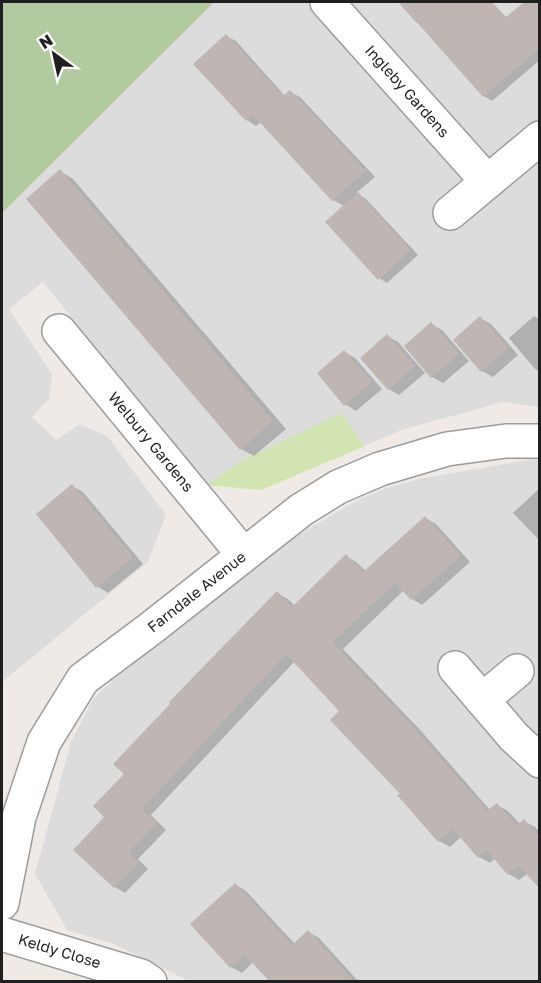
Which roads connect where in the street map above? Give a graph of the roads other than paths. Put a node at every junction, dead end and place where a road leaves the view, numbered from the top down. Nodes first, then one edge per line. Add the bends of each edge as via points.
1 (327, 2) edge
2 (540, 138) edge
3 (487, 181) junction
4 (450, 213) dead end
5 (59, 331) dead end
6 (540, 441) edge
7 (243, 554) junction
8 (455, 668) dead end
9 (517, 671) dead end
10 (482, 700) junction
11 (540, 761) edge
12 (10, 814) edge
13 (2, 903) edge
14 (2, 934) edge
15 (150, 981) edge

1 - 3 street, Ingleby Gardens
2 - 3 street
3 - 4 street
5 - 7 street, Welbury Gardens
6 - 7 street, Farndale Avenue via 447,449 380,469 338,487
7 - 12 street, Farndale Avenue via 83,680 44,742
8 - 10 street
9 - 10 street
10 - 11 street
12 - 13 street, Farndale Avenue
14 - 15 street, Keldy Close

